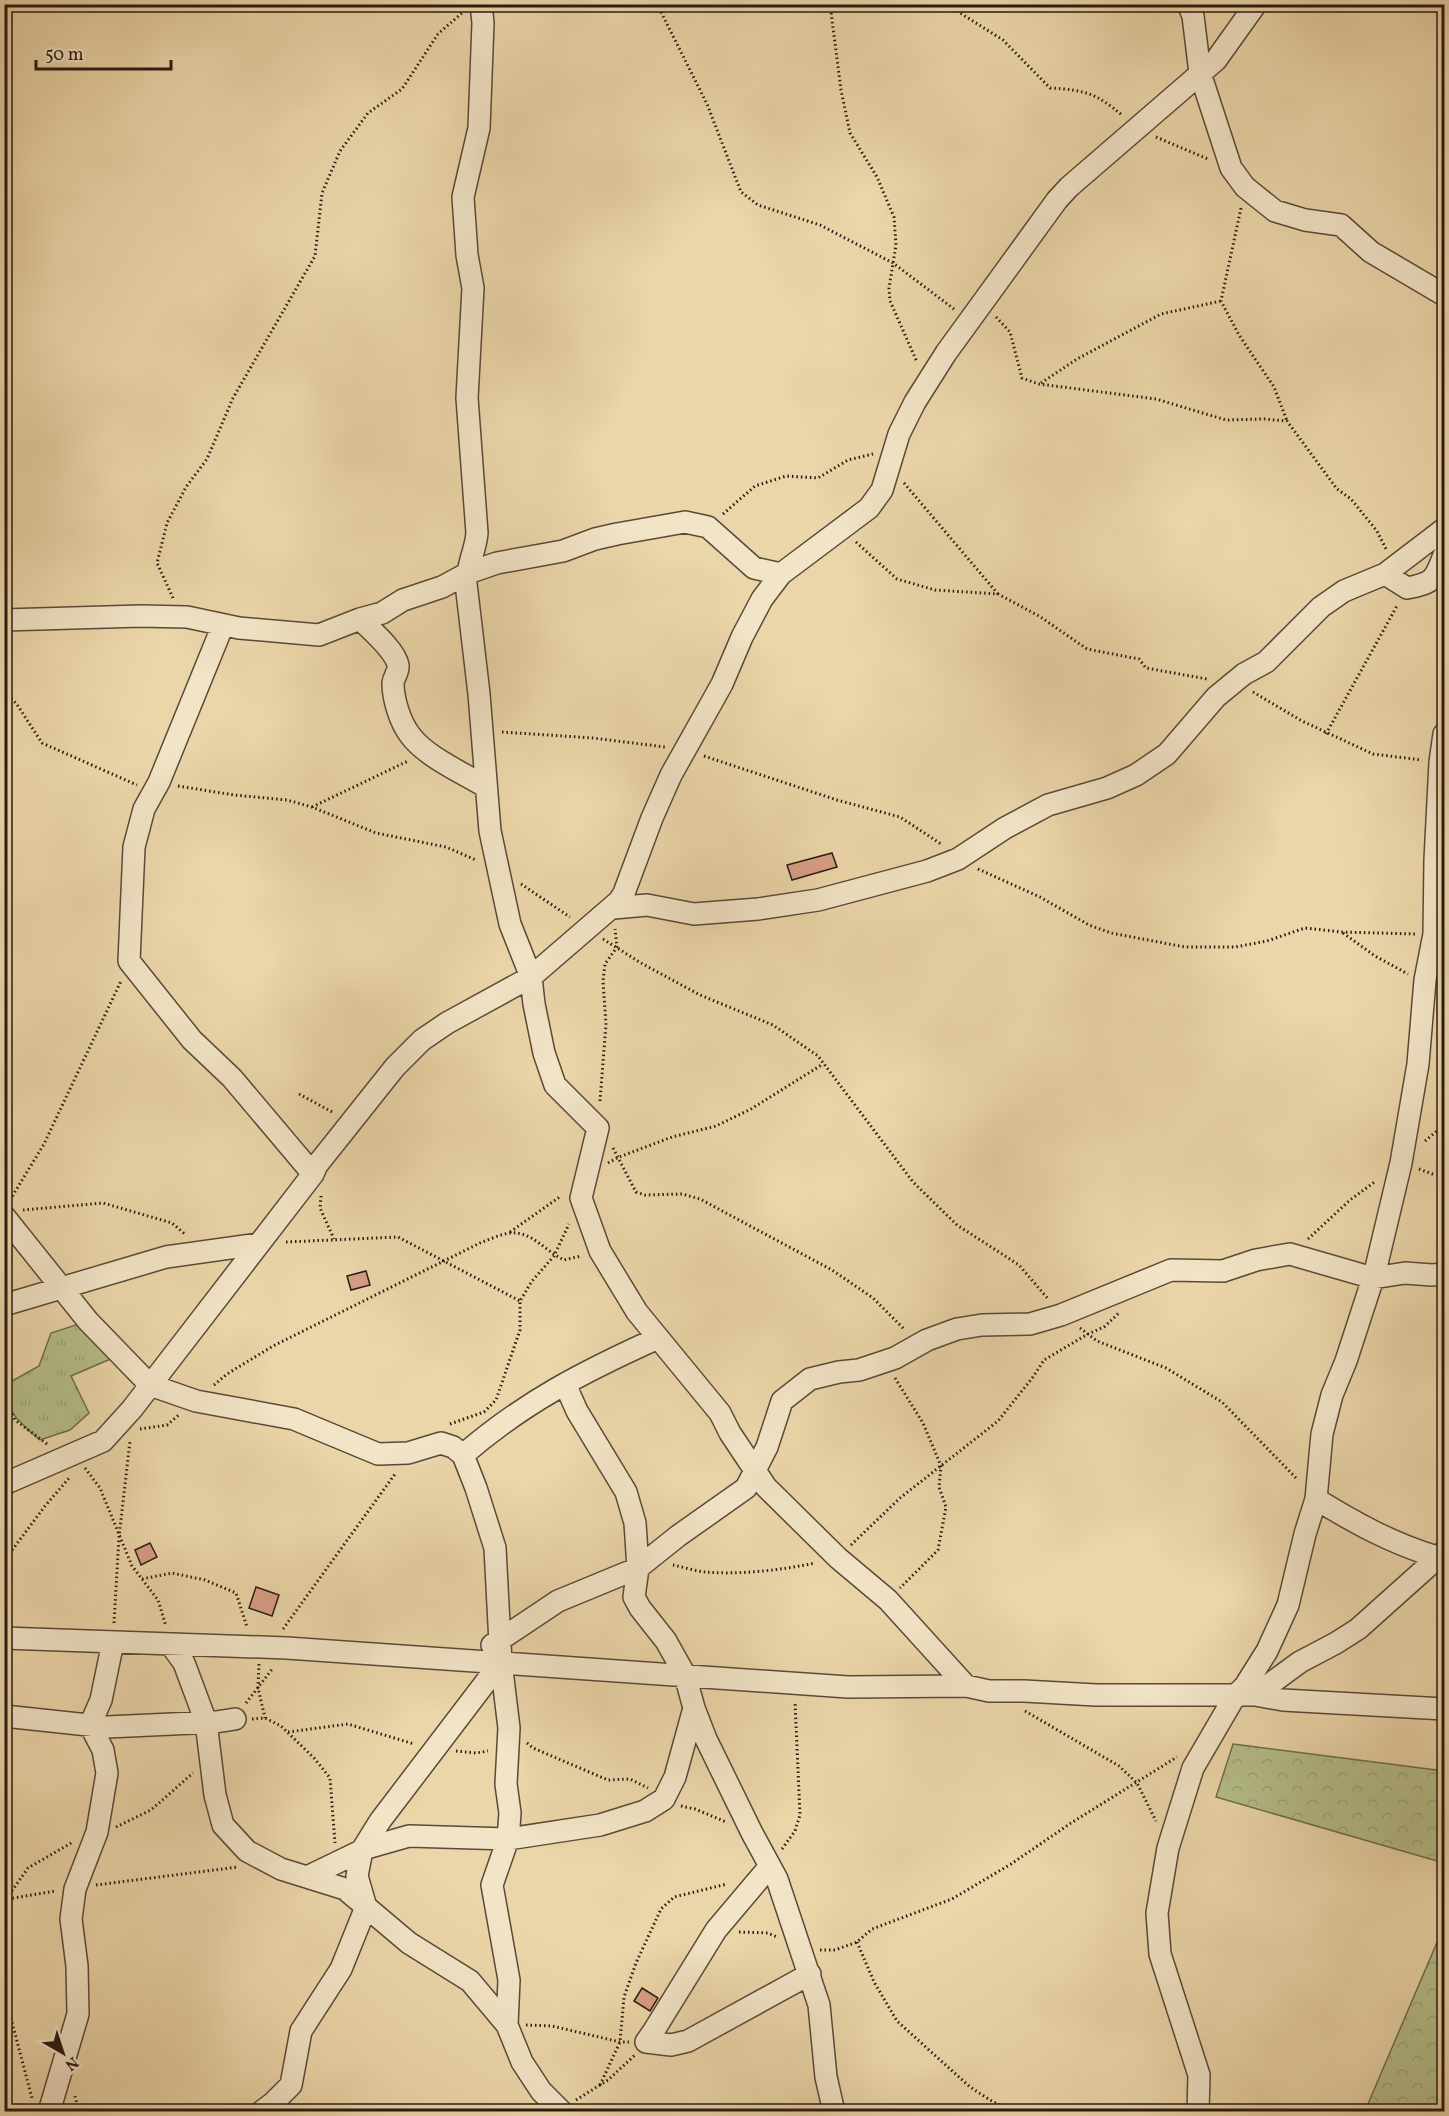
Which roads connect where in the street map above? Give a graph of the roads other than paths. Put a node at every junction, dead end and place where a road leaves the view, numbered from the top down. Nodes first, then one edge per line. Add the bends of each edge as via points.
1 (1188, 4) edge
2 (1256, 4) edge
3 (472, 8) edge
4 (1200, 73) junction
5 (1444, 295) edge
6 (1444, 530) edge
7 (1444, 555) edge
8 (1390, 570) junction
9 (466, 574) junction
10 (781, 574) junction
11 (360, 619) junction
12 (4, 620) edge
13 (224, 625) junction
14 (1444, 734) edge
15 (486, 787) junction
16 (611, 909) junction
17 (531, 978) junction
18 (313, 1174) junction
19 (9, 1214) edge
20 (258, 1244) junction
21 (1444, 1274) edge
22 (1373, 1278) junction
23 (61, 1288) junction
24 (4, 1305) edge
25 (658, 1338) junction
26 (565, 1384) junction
27 (150, 1385) junction
28 (463, 1455) junction
29 (756, 1470) junction
30 (4, 1484) edge
31 (1316, 1499) junction
32 (1441, 1555) edge
33 (638, 1568) junction
34 (4, 1638) edge
35 (500, 1641) junction
36 (113, 1642) junction
37 (171, 1645) junction
38 (464, 1659) junction
39 (501, 1662) junction
40 (686, 1675) junction
41 (966, 1686) junction
42 (1245, 1696) junction
43 (694, 1708) junction
44 (1444, 1709) edge
45 (4, 1716) edge
46 (235, 1719) road end
47 (206, 1722) junction
48 (90, 1725) junction
49 (508, 1839) junction
50 (362, 1850) junction
51 (770, 1866) junction
52 (307, 1877) junction
53 (366, 1907) junction
54 (810, 1974) junction
55 (507, 2025) junction
56 (41, 2106) edge
57 (561, 2111) edge
58 (261, 2112) edge
59 (834, 2112) edge
60 (1198, 2112) edge

1 - 4 street
2 - 4 street via 1216,60
3 - 9 street via 483,23 479,128 463,197 473,288 467,398 477,533
4 - 5 street via 1231,168 1245,188 1275,211 1341,225 1371,252
4 - 10 street via 1057,200 926,383 897,442 882,490 869,508
6 - 8 street
7 - 8 street via 1431,581 1423,585 1407,588
8 - 16 street via 1320,607 1266,662 1216,697 1167,754 1136,775 1048,805 958,859 818,900 758,909 694,914 647,905
9 - 10 street via 595,539 685,522 708,526 754,568
9 - 11 street via 382,613
9 - 15 street
10 - 16 street via 742,637 722,684 652,818 624,893
11 - 13 street via 310,636
11 - 15 street via 398,663 393,681 395,698 409,735 429,753
12 - 13 street via 187,616
13 - 18 street via 144,809 135,847 129,961 192,1040 232,1078
14 - 22 street via 1434,934 1418,1064 1401,1163
15 - 17 street via 490,831 510,924
16 - 17 street
17 - 18 street via 447,1023 422,1041 395,1067
17 - 25 street via 544,1053 555,1085 598,1128 581,1198 600,1251 637,1312
18 - 20 street
19 - 23 street
20 - 23 street via 166,1257
20 - 27 street
21 - 22 street via 1405,1273
22 - 29 street via 1290,1254 1223,1271 1171,1270 1030,1324 957,1329 884,1362 810,1378 782,1401
22 - 31 street via 1332,1395 1322,1434
23 - 24 street
23 - 27 street
25 - 26 street
25 - 29 street via 720,1413
26 - 28 street via 530,1403
26 - 33 street via 626,1492 635,1523
27 - 28 street via 195,1401 294,1419 378,1454 408,1453 441,1443
27 - 30 street via 103,1441 76,1460
28 - 35 street via 495,1548
29 - 33 street via 746,1488
29 - 41 street via 766,1488 888,1600
31 - 32 street via 1408,1549
31 - 42 street via 1288,1605 1267,1651 1245,1686
32 - 42 street via 1358,1629
33 - 35 street via 558,1601
33 - 40 street via 634,1597
34 - 36 street
35 - 38 street
35 - 39 street
36 - 37 street
36 - 48 street via 101,1700
37 - 38 street
37 - 47 street via 184,1663
38 - 39 street
39 - 40 street
39 - 49 street via 509,1728
39 - 50 street
40 - 41 street via 848,1687
40 - 43 street
41 - 42 street via 989,1691
42 - 44 street
42 - 60 street via 1193,1768 1168,1848 1157,1913 1160,1954 1199,2075
43 - 49 street via 675,1777 664,1798 645,1811 600,1825
43 - 51 street
45 - 48 street
46 - 47 street
47 - 48 street
47 - 52 street via 215,1796 223,1825 247,1851
48 - 56 street via 103,1750 106,1773 97,1832 75,1889 71,1919 78,2014
49 - 50 street via 409,1836
49 - 55 street via 492,1885 509,1980
50 - 52 street
50 - 53 street via 357,1876
51 - 54 street
51 - 54 street via 716,1930 646,2042 688,2042
52 - 53 street via 345,1889
53 - 55 street via 409,1943 470,1981
53 - 58 street via 341,1968 301,2031 291,2085
54 - 59 street via 819,2005 826,2077
55 - 57 street via 522,2062 541,2091

